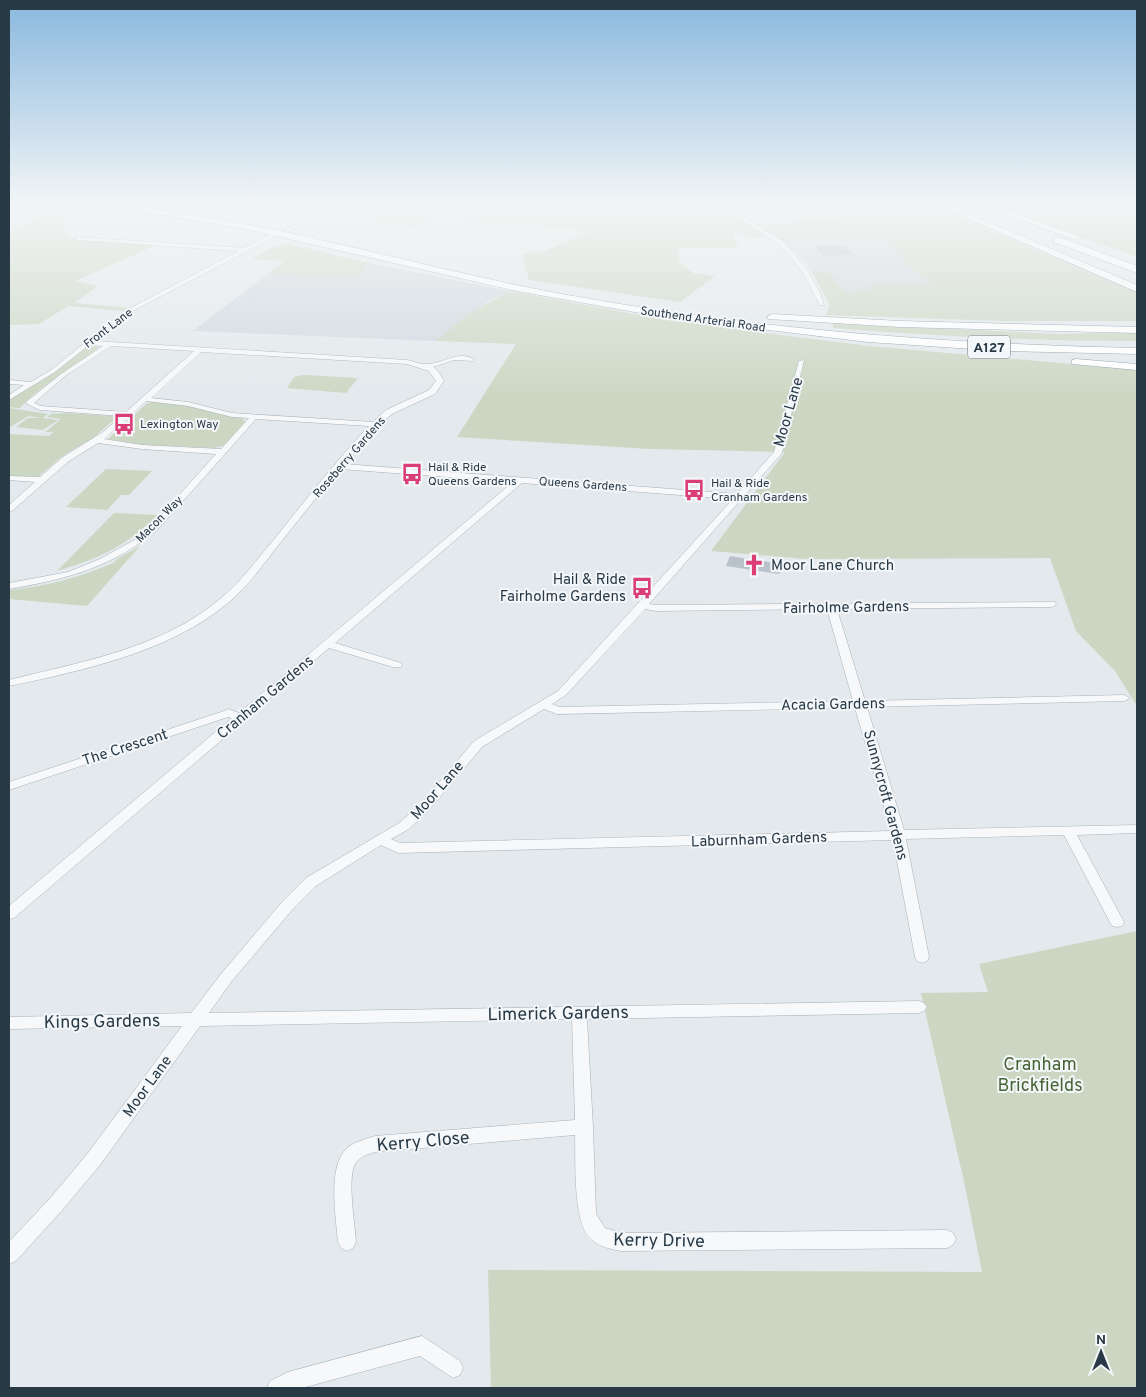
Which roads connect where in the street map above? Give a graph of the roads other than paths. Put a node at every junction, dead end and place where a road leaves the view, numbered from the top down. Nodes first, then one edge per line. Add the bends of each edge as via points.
1 (210, 268) edge
2 (430, 268) edge
3 (450, 268) edge
4 (803, 268) edge
5 (1088, 268) edge
6 (1117, 268) edge
7 (1137, 276) edge
8 (520, 284) junction
9 (1137, 289) edge
10 (601, 304) junction
11 (822, 304) dead end
12 (733, 313) dead end
13 (761, 316) dead end
14 (1137, 330) edge
15 (86, 344) junction
16 (109, 345) junction
17 (1137, 346) edge
18 (199, 350) junction
19 (1137, 351) edge
20 (472, 360) dead end
21 (802, 361) dead end
22 (1137, 366) edge
23 (426, 367) junction
24 (9, 382) edge
25 (32, 384) junction
26 (9, 398) edge
27 (144, 399) junction
28 (128, 414) junction
29 (254, 417) junction
30 (376, 424) junction
31 (96, 440) junction
32 (222, 452) junction
33 (338, 466) junction
34 (9, 478) edge
35 (42, 480) junction
36 (520, 480) junction
37 (738, 497) junction
38 (9, 509) edge
39 (9, 586) edge
40 (1051, 604) dead end
41 (642, 605) junction
42 (831, 607) junction
43 (328, 644) junction
44 (397, 665) dead end
45 (9, 683) edge
46 (1124, 698) dead end
47 (861, 703) junction
48 (544, 705) junction
49 (241, 717) junction
50 (9, 786) edge
51 (1137, 829) edge
52 (1068, 831) junction
53 (899, 835) junction
54 (382, 840) junction
55 (9, 914) edge
56 (1117, 922) dead end
57 (922, 957) dead end
58 (919, 1007) dead end
59 (578, 1012) junction
60 (196, 1019) junction
61 (9, 1023) edge
62 (585, 1127) junction
63 (947, 1239) dead end
64 (347, 1242) dead end
65 (9, 1255) edge
66 (453, 1368) dead end
67 (277, 1388) edge

1 - 15 street, Front Lane via 125,313
2 - 10 highway, Southend Arterial Road / A127
3 - 8 highway, Southend Arterial Road / A127
4 - 11 street
5 - 9 highway
6 - 7 highway
8 - 12 highway
8 - 17 highway, Southend Arterial Road / A127 via 667,311 805,328 954,340
10 - 19 highway, Southend Arterial Road / A127 via 722,323 850,337 983,346
10 - 22 highway via 729,326 872,343
13 - 14 highway
15 - 16 street
15 - 25 street, Front Lane
16 - 18 street
16 - 28 street via 63,375 29,404 40,408
18 - 23 street via 407,362
18 - 27 street
20 - 23 street via 454,358
21 - 37 street, Moor Lane via 778,453
23 - 30 street, Roseberry Gardens via 439,376 438,387 428,395 389,412
24 - 25 street
25 - 26 street, Front Lane
27 - 28 street
27 - 29 street
28 - 31 street
29 - 30 street
29 - 32 street, Macon Way
30 - 33 street, Roseberry Gardens
31 - 32 street via 142,447
31 - 35 street via 66,459
32 - 39 street, Macon Way via 157,525 124,551 70,574
33 - 36 street, Queens Gardens
33 - 45 street, Roseberry Gardens via 244,582 214,609 178,630 119,654
34 - 35 street
35 - 38 street
36 - 37 street, Queens Gardens
36 - 43 street, Cranham Gardens
37 - 41 street, Moor Lane
40 - 42 street, Fairholme Gardens
41 - 42 street, Fairholme Gardens via 656,608
41 - 48 street, Moor Lane via 575,681
42 - 47 street, Sunnycroft Gardens
43 - 44 street
43 - 49 street, Cranham Gardens
46 - 47 street, Acacia Gardens
47 - 48 street, Acacia Gardens via 557,710
47 - 53 street, Sunnycroft Gardens
48 - 54 street, Moor Lane via 478,744 424,808
49 - 50 street, The Crescent via 228,713
49 - 55 street, Cranham Gardens
51 - 52 street, Laburnham Gardens
52 - 53 street, Laburnham Gardens
52 - 56 street
53 - 54 street, Laburnham Gardens via 398,848
53 - 57 street, Sunnycroft Gardens
54 - 60 street, Moor Lane via 311,882 226,978
58 - 59 street, Limerick Gardens
59 - 60 street, Limerick Gardens
59 - 62 street, Kerry Drive
60 - 61 street, Kings Gardens
60 - 65 street, Moor Lane via 94,1159
62 - 63 street, Kerry Drive via 587,1214 592,1228 603,1238 621,1242
62 - 64 street, Kerry Close via 374,1144 359,1149 349,1159 344,1171
66 - 67 street via 422,1346 288,1382

